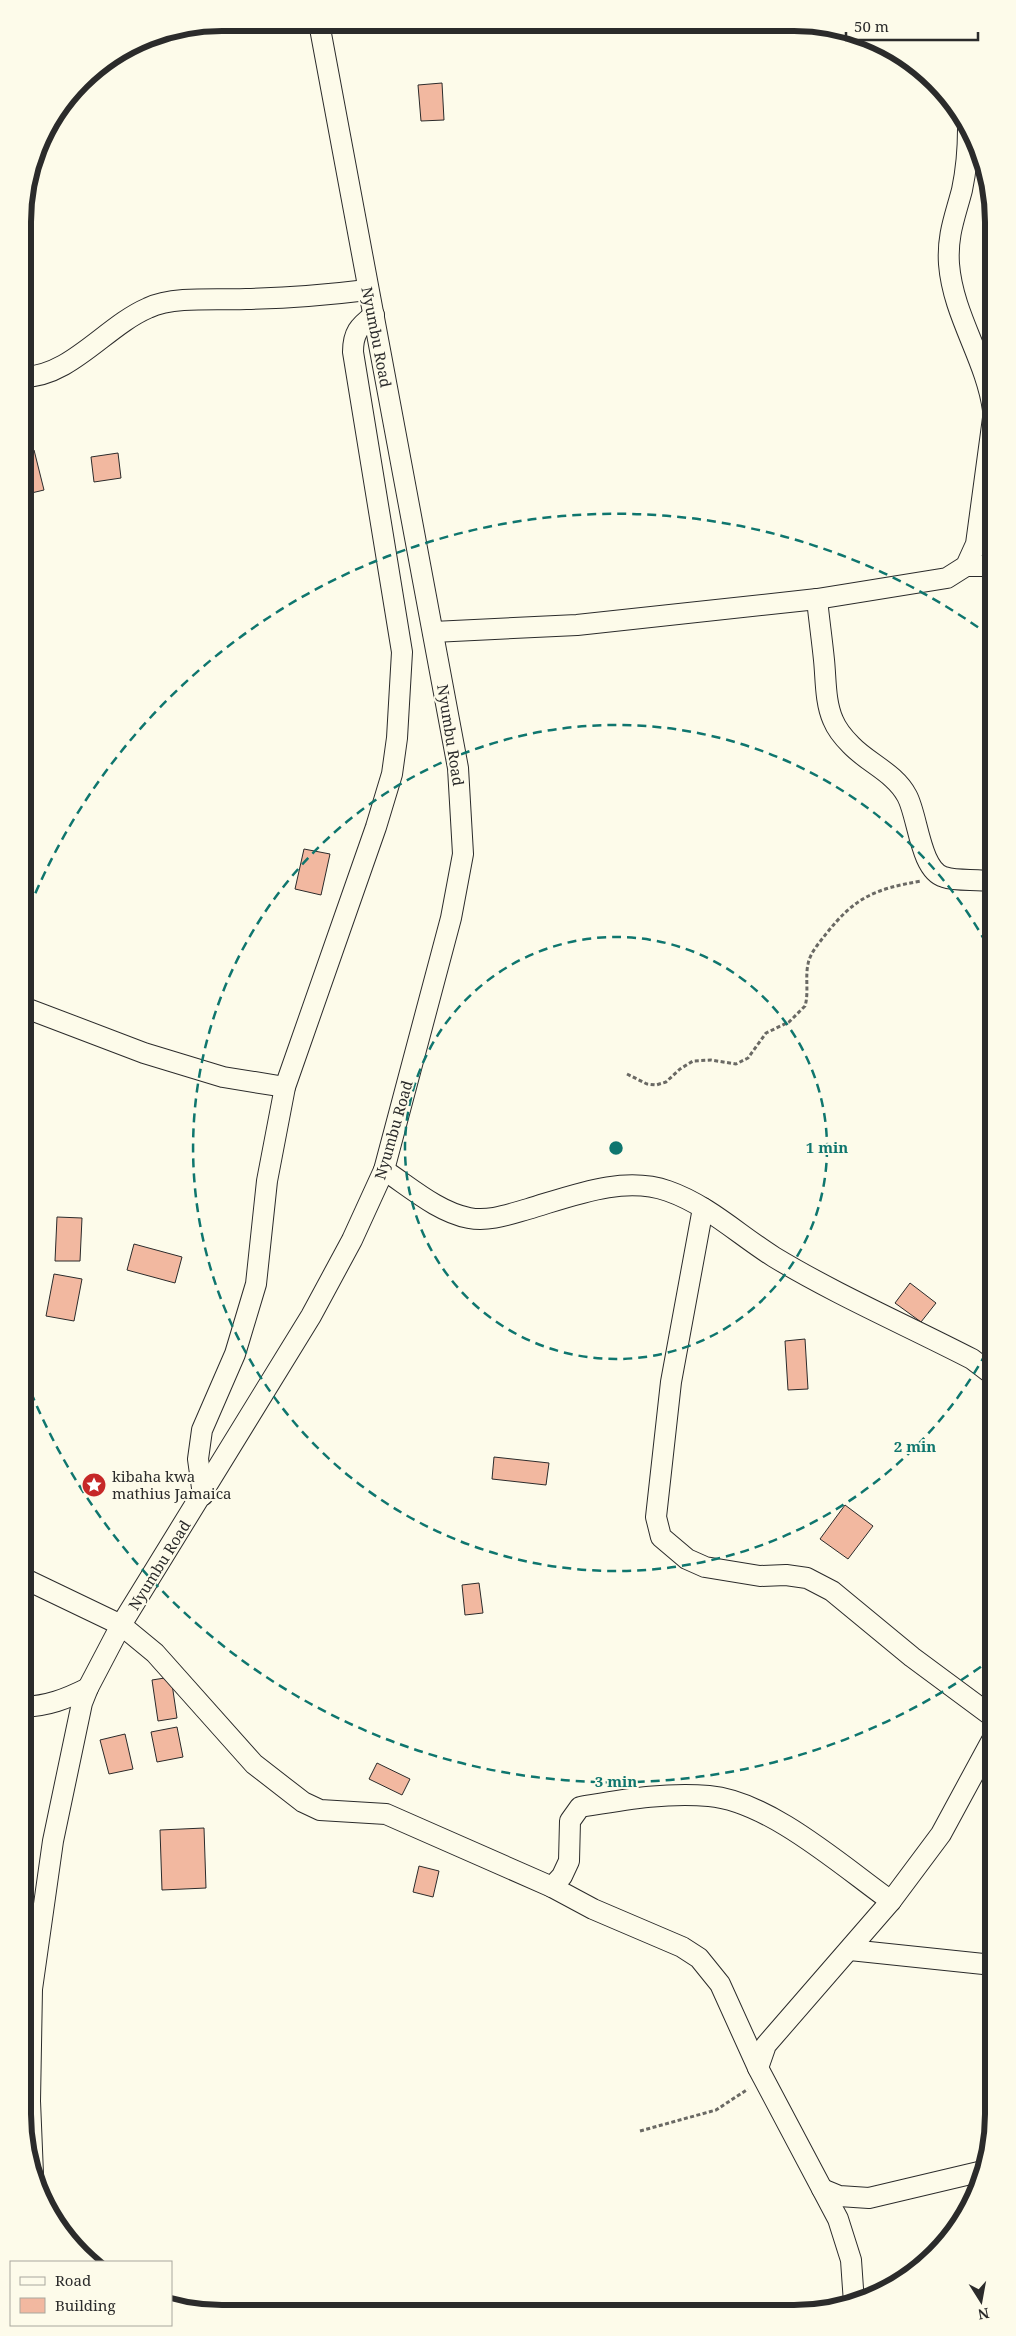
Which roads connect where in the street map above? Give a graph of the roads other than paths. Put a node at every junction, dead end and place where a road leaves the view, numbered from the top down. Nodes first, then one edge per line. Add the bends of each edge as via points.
1 (320, 31) edge
2 (967, 142) edge
3 (368, 290) junction
4 (374, 315) junction
5 (31, 375) edge
6 (985, 377) edge
7 (985, 481) edge
8 (966, 566) junction
9 (985, 566) edge
10 (817, 599) junction
11 (433, 632) junction
12 (985, 880) edge
13 (31, 1010) edge
14 (286, 1087) junction
15 (384, 1170) junction
16 (703, 1208) junction
17 (985, 1369) edge
18 (203, 1495) junction
19 (31, 1582) edge
20 (122, 1625) junction
21 (88, 1688) junction
22 (31, 1707) edge
23 (985, 1711) edge
24 (985, 1753) edge
25 (552, 1887) junction
26 (891, 1902) junction
27 (850, 1950) junction
28 (985, 1964) edge
29 (31, 2045) edge
30 (760, 2073) junction
31 (976, 2173) edge
32 (822, 2189) junction
33 (853, 2295) edge

1 - 3 street, Nyumbu Road
2 - 6 street via 962,188 948,239 949,266 955,300
3 - 4 street, Nyumbu Road
3 - 5 street via 308,297 175,302 149,307 120,323 63,366
4 - 11 street, Nyumbu Road
4 - 14 street via 359,326 353,338 353,352 402,652 397,738 392,774 376,827
7 - 8 street via 976,544
8 - 9 street
8 - 10 street via 947,578
10 - 11 street via 577,625
10 - 12 street via 832,720 852,746 892,778 907,796 930,865 944,877
11 - 15 street, Nyumbu Road via 458,768 463,854 450,918
13 - 14 street via 144,1053 223,1077
14 - 18 street via 267,1181 256,1284 235,1354 202,1430 198,1459
15 - 16 street via 445,1209 470,1218 498,1218 580,1193 638,1185 668,1191
15 - 18 street, Nyumbu Road via 352,1240 311,1316
16 - 17 street via 774,1257 972,1359
16 - 23 street via 671,1382 656,1517 661,1537 687,1558 705,1567 760,1576 807,1578 832,1591 912,1657
18 - 20 street, Nyumbu Road
19 - 20 street
20 - 21 street, Nyumbu Road
20 - 25 street via 155,1653 254,1764 303,1802 320,1810 386,1814
21 - 22 street via 62,1701
21 - 29 street, Nyumbu Road via 53,1841 32,1989
24 - 26 street via 941,1834
25 - 26 street via 569,1861 570,1821 580,1807 647,1796 709,1796 743,1803 779,1821
25 - 30 street via 593,1909 682,1946 698,1958 720,1984
26 - 27 street
27 - 28 street
27 - 30 street via 766,2045
30 - 32 street
31 - 32 street via 869,2198 839,2196
32 - 33 street via 838,2219 851,2260

